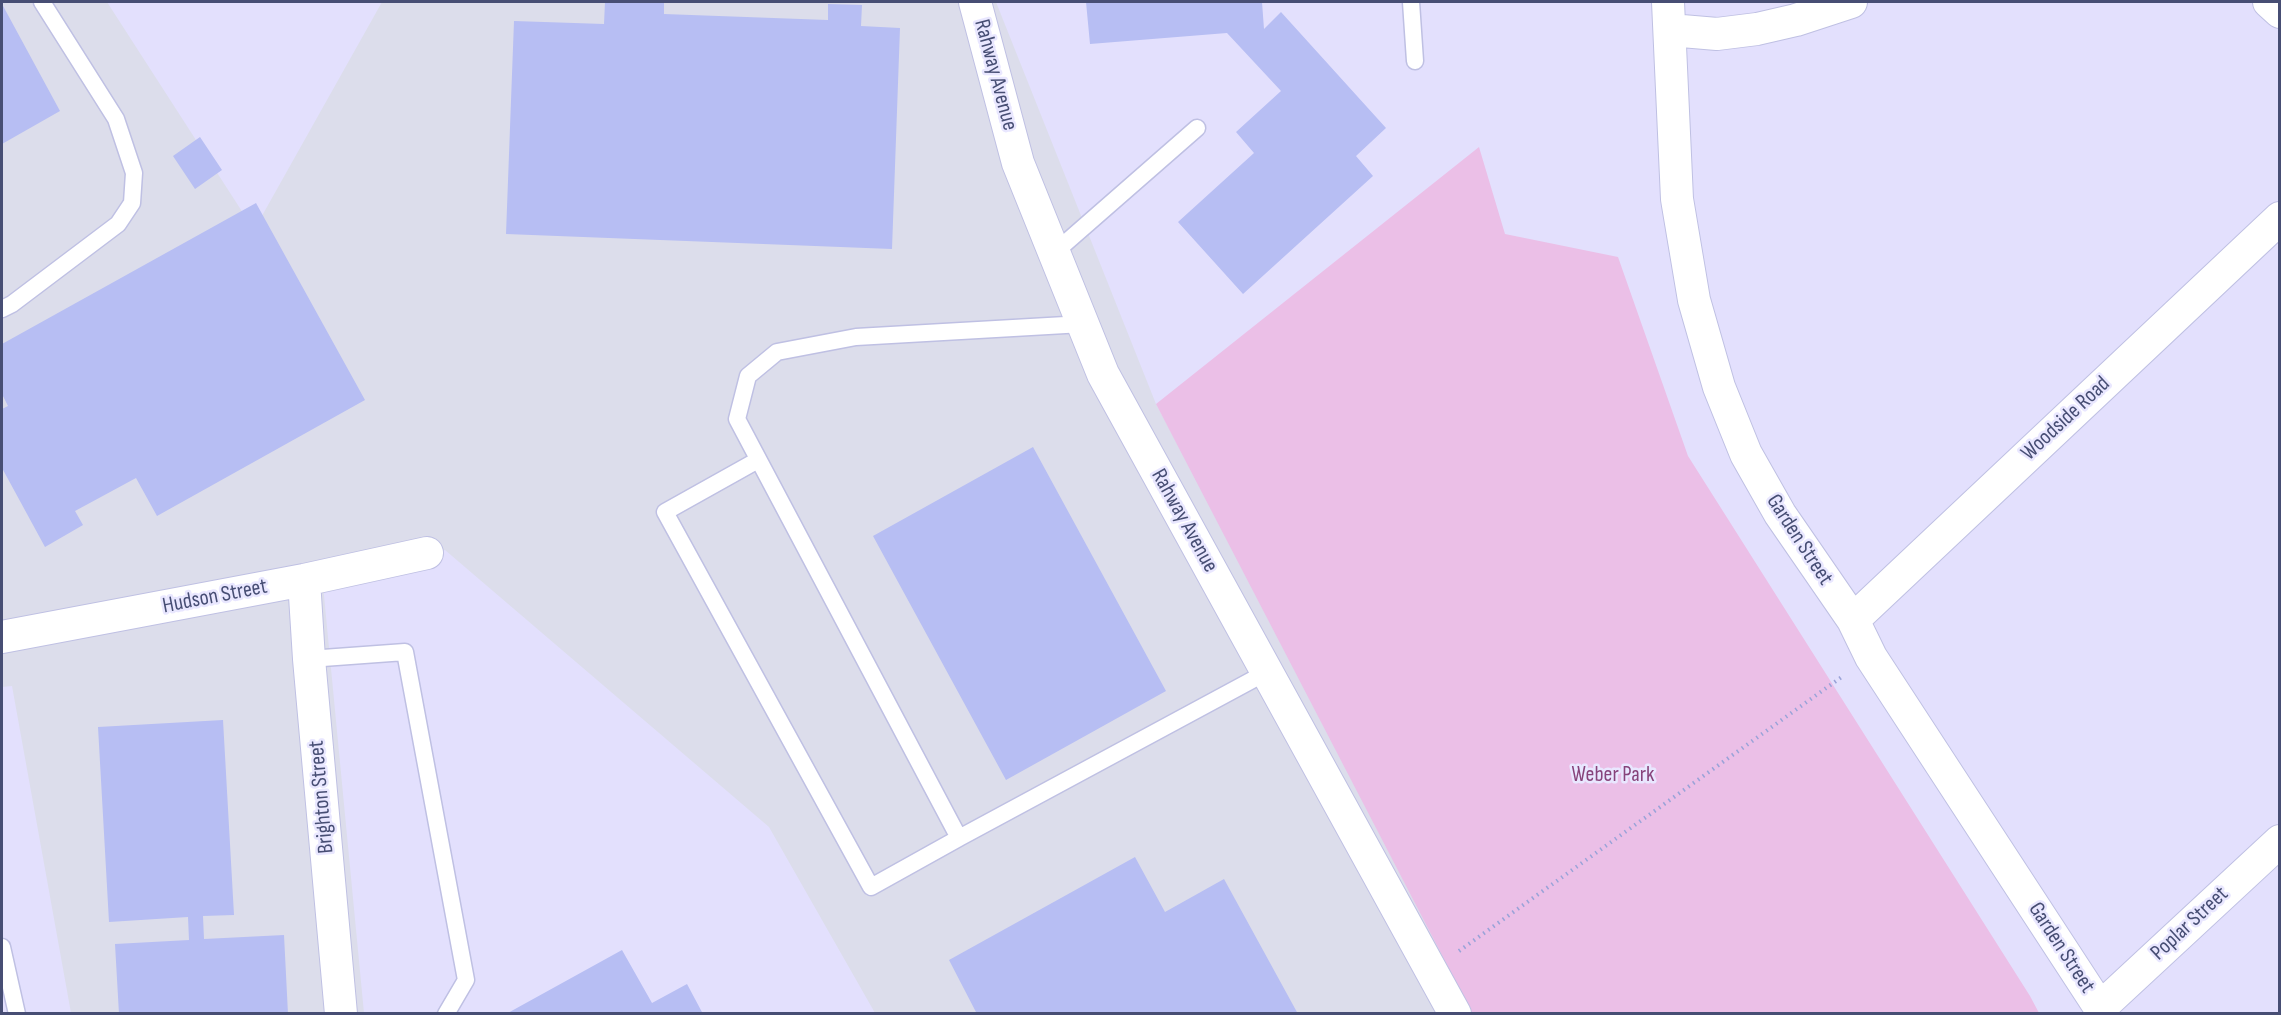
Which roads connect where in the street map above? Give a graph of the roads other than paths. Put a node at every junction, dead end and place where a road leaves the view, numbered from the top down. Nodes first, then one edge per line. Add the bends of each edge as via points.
1 (42, 2) edge
2 (975, 2) edge
3 (1411, 2) edge
4 (1851, 2) edge
5 (2270, 2) edge
6 (2280, 12) edge
7 (1669, 16) edge
8 (1415, 61) dead end
9 (1197, 128) dead end
10 (2280, 218) edge
11 (1054, 253) junction
12 (2, 309) edge
13 (1083, 324) junction
14 (758, 460) junction
15 (427, 553) dead end
16 (304, 580) junction
17 (1853, 620) junction
18 (2, 637) edge
19 (309, 659) junction
20 (1267, 672) junction
21 (959, 838) junction
22 (2280, 841) edge
23 (2, 947) edge
24 (2102, 1011) edge
25 (17, 1014) edge
26 (341, 1014) edge
27 (446, 1014) edge
28 (1455, 1014) edge

1 - 12 lane via 116,119 134,173 132,203 118,224
2 - 11 street, Rahway Avenue via 1018,163
3 - 8 lane
4 - 7 street via 1796,20 1717,34
5 - 6 street
7 - 17 street, Garden Street via 1677,200 1694,300 1719,387 1746,454 1780,514
9 - 11 lane
10 - 17 street, Woodside Road
11 - 13 street, Rahway Avenue
13 - 14 lane via 856,337 777,352 748,376 737,419
13 - 20 street, Rahway Avenue via 1103,374
14 - 21 lane
14 - 21 lane via 665,512 871,887
15 - 16 street, Hudson Street
16 - 18 street, Hudson Street
16 - 19 street, Brighton Street
17 - 24 street, Garden Street via 1871,657
19 - 26 street, Brighton Street
19 - 27 lane via 405,652 466,980
20 - 21 lane
20 - 28 street, Rahway Avenue
22 - 24 street, Poplar Street
23 - 25 lane

